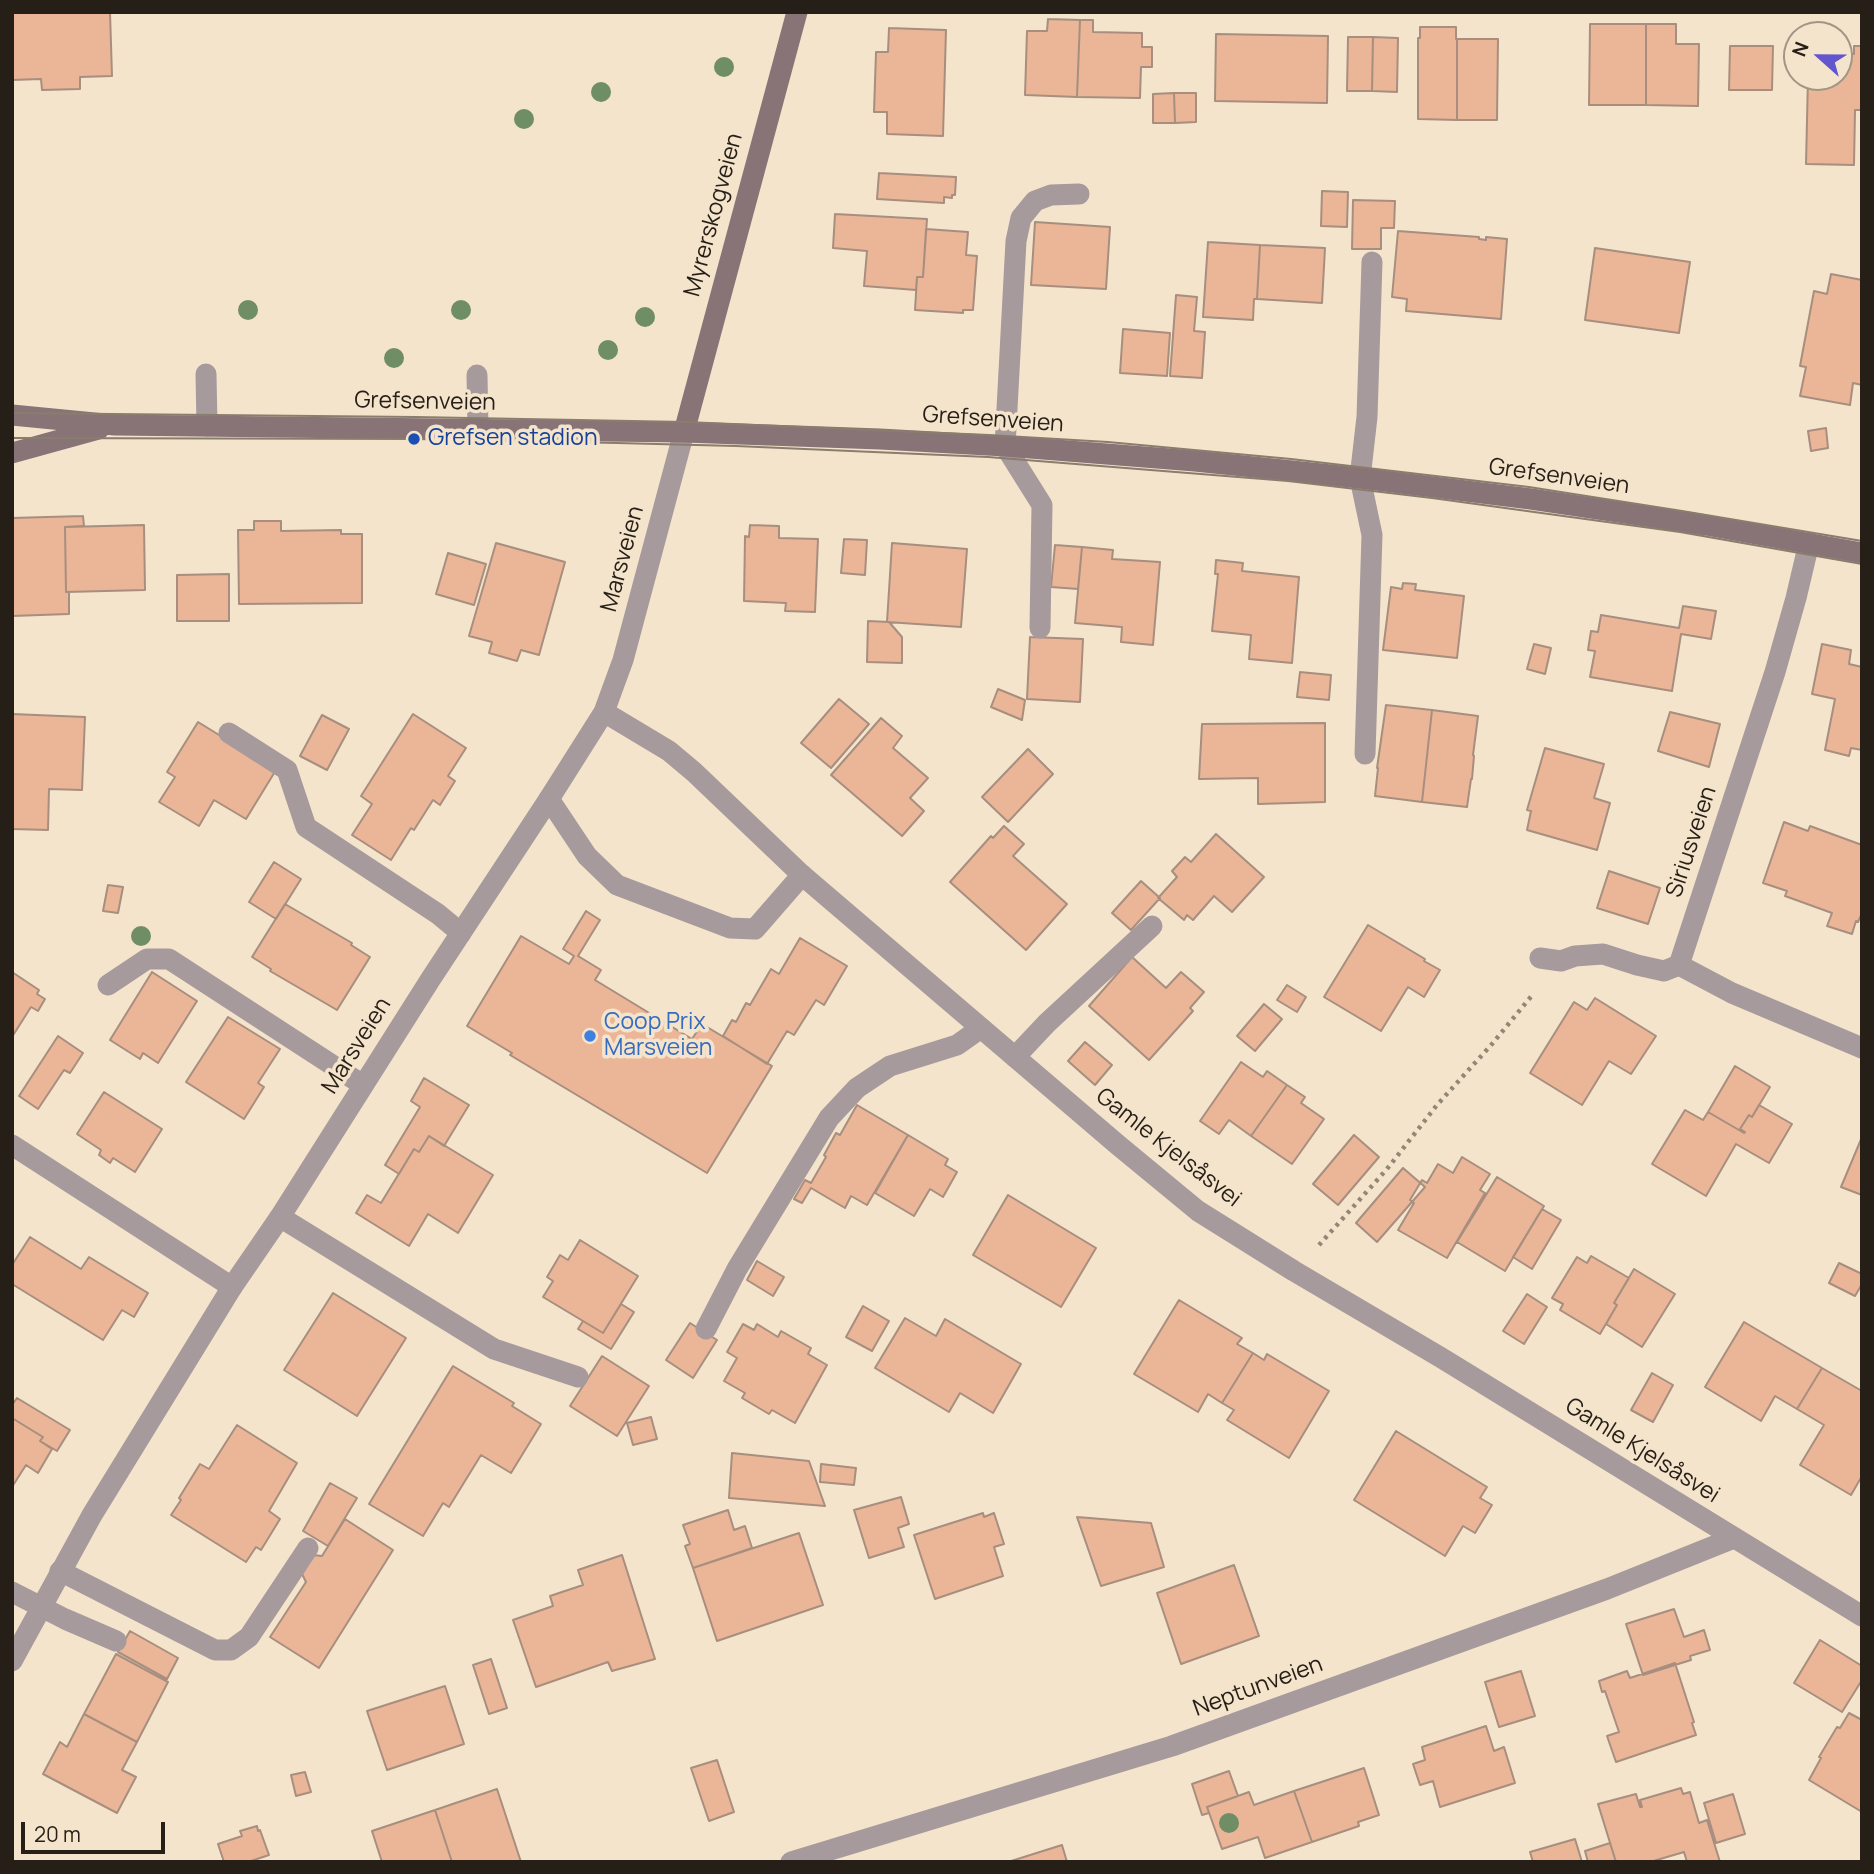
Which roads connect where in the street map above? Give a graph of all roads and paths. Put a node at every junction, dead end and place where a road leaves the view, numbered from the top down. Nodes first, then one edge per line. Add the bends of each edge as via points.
1 (797, 12) edge
2 (1079, 194) dead end
3 (1372, 262) dead end
4 (206, 374) dead end
5 (477, 375) dead end
6 (12, 415) edge
7 (115, 425) junction
8 (207, 426) junction
9 (478, 429) junction
10 (684, 432) junction
11 (1005, 446) junction
12 (12, 453) edge
13 (1360, 478) junction
14 (1809, 543) junction
15 (1862, 553) edge
16 (1040, 628) dead end
17 (604, 712) junction
18 (229, 733) dead end
19 (1365, 754) dead end
20 (549, 799) junction
21 (802, 875) junction
22 (1152, 926) dead end
23 (461, 933) junction
24 (1540, 958) dead end
25 (1679, 965) junction
26 (108, 985) dead end
27 (1536, 990) dead end
28 (981, 1028) junction
29 (1862, 1048) edge
30 (1015, 1057) junction
31 (363, 1085) junction
32 (12, 1145) edge
33 (280, 1217) junction
34 (1294, 1271) junction
35 (232, 1287) junction
36 (706, 1329) dead end
37 (578, 1377) dead end
38 (1734, 1538) junction
39 (308, 1548) dead end
40 (60, 1571) junction
41 (12, 1592) edge
42 (41, 1607) junction
43 (1862, 1616) edge
44 (116, 1642) dead end
45 (12, 1661) edge
46 (791, 1862) edge

1 - 10 main road, Myrerskogveien
2 - 11 street via 1035,201 1021,218
3 - 13 street via 1367,417
4 - 8 street
5 - 9 street
6 - 7 main road, Grefsenveien
7 - 8 main road, Grefsenveien
7 - 12 main road, Grefsenveien
8 - 9 main road, Grefsenveien
9 - 10 main road, Grefsenveien
10 - 11 main road, Grefsenveien
10 - 17 street, Marsveien via 623,660
11 - 13 main road, Grefsenveien
11 - 16 street via 1042,505
13 - 14 main road, Grefsenveien via 1531,499
13 - 19 street via 1372,535
14 - 15 main road, Grefsenveien
14 - 25 street, Siriusveien via 1775,672
17 - 20 street, Marsveien
17 - 21 street, Gamle Kjelsåsvei via 669,751
18 - 23 street via 287,770 306,827
20 - 21 street via 587,856 617,885 730,928 755,929
20 - 23 street, Marsveien
21 - 28 street, Gamle Kjelsåsvei
22 - 30 street
23 - 31 street, Marsveien
24 - 25 street via 1561,961 1603,954 1664,971
25 - 29 street via 1732,993
26 - 31 street via 147,959 169,959
27 - 34 path via 1387,1169
28 - 30 street, Gamle Kjelsåsvei
28 - 36 street via 957,1045 890,1066 857,1088 829,1118
30 - 34 street, Gamle Kjelsåsvei via 1198,1211
31 - 33 street, Marsveien
32 - 35 street
33 - 35 street, Marsveien
33 - 37 street via 494,1349
34 - 38 street, Gamle Kjelsåsvei
35 - 40 street, Marsveien
38 - 43 street, Gamle Kjelsåsvei
38 - 46 street, Neptunveien via 1172,1745
39 - 40 street via 249,1637 231,1650 215,1650
40 - 42 street, Marsveien
41 - 42 street
42 - 44 street
42 - 45 street, Marsveien

